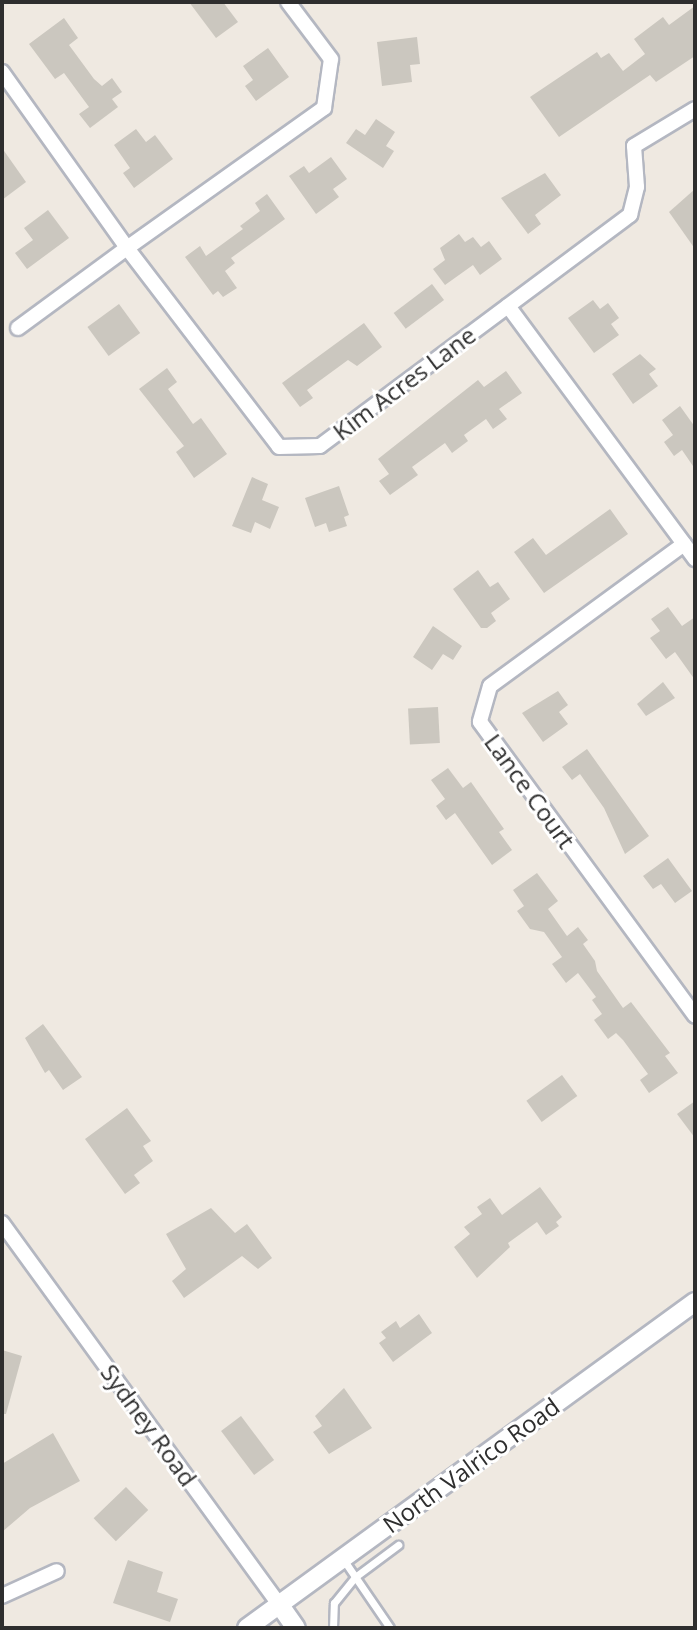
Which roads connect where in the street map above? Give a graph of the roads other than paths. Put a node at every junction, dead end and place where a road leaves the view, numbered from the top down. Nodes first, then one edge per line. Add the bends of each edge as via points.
1 (288, 2) edge
2 (2, 72) edge
3 (695, 109) edge
4 (127, 248) junction
5 (508, 306) junction
6 (18, 328) dead end
7 (684, 544) junction
8 (695, 559) edge
9 (695, 1016) edge
10 (2, 1223) edge
11 (695, 1302) edge
12 (398, 1545) dead end
13 (342, 1558) junction
14 (57, 1571) dead end
15 (355, 1577) junction
16 (2, 1596) edge
17 (279, 1604) junction
18 (247, 1628) edge
19 (296, 1628) edge
20 (332, 1628) edge
21 (390, 1628) edge

1 - 4 street via 331,59 324,108
2 - 4 street, Kim Acres Lane
3 - 5 street, Kim Acres Lane via 634,146 635,205 621,222
4 - 5 street, Kim Acres Lane via 279,447 320,446
4 - 6 street
5 - 7 street
7 - 8 street
7 - 9 street, Lance Court via 490,686 480,722
10 - 17 street, Sydney Road
11 - 13 street, North Valrico Road
12 - 15 lane
13 - 15 lane
13 - 17 street, North Valrico Road
14 - 16 street
15 - 20 lane via 334,1603
15 - 21 lane
17 - 18 street, North Valrico Road
17 - 19 street, Sydney Road

